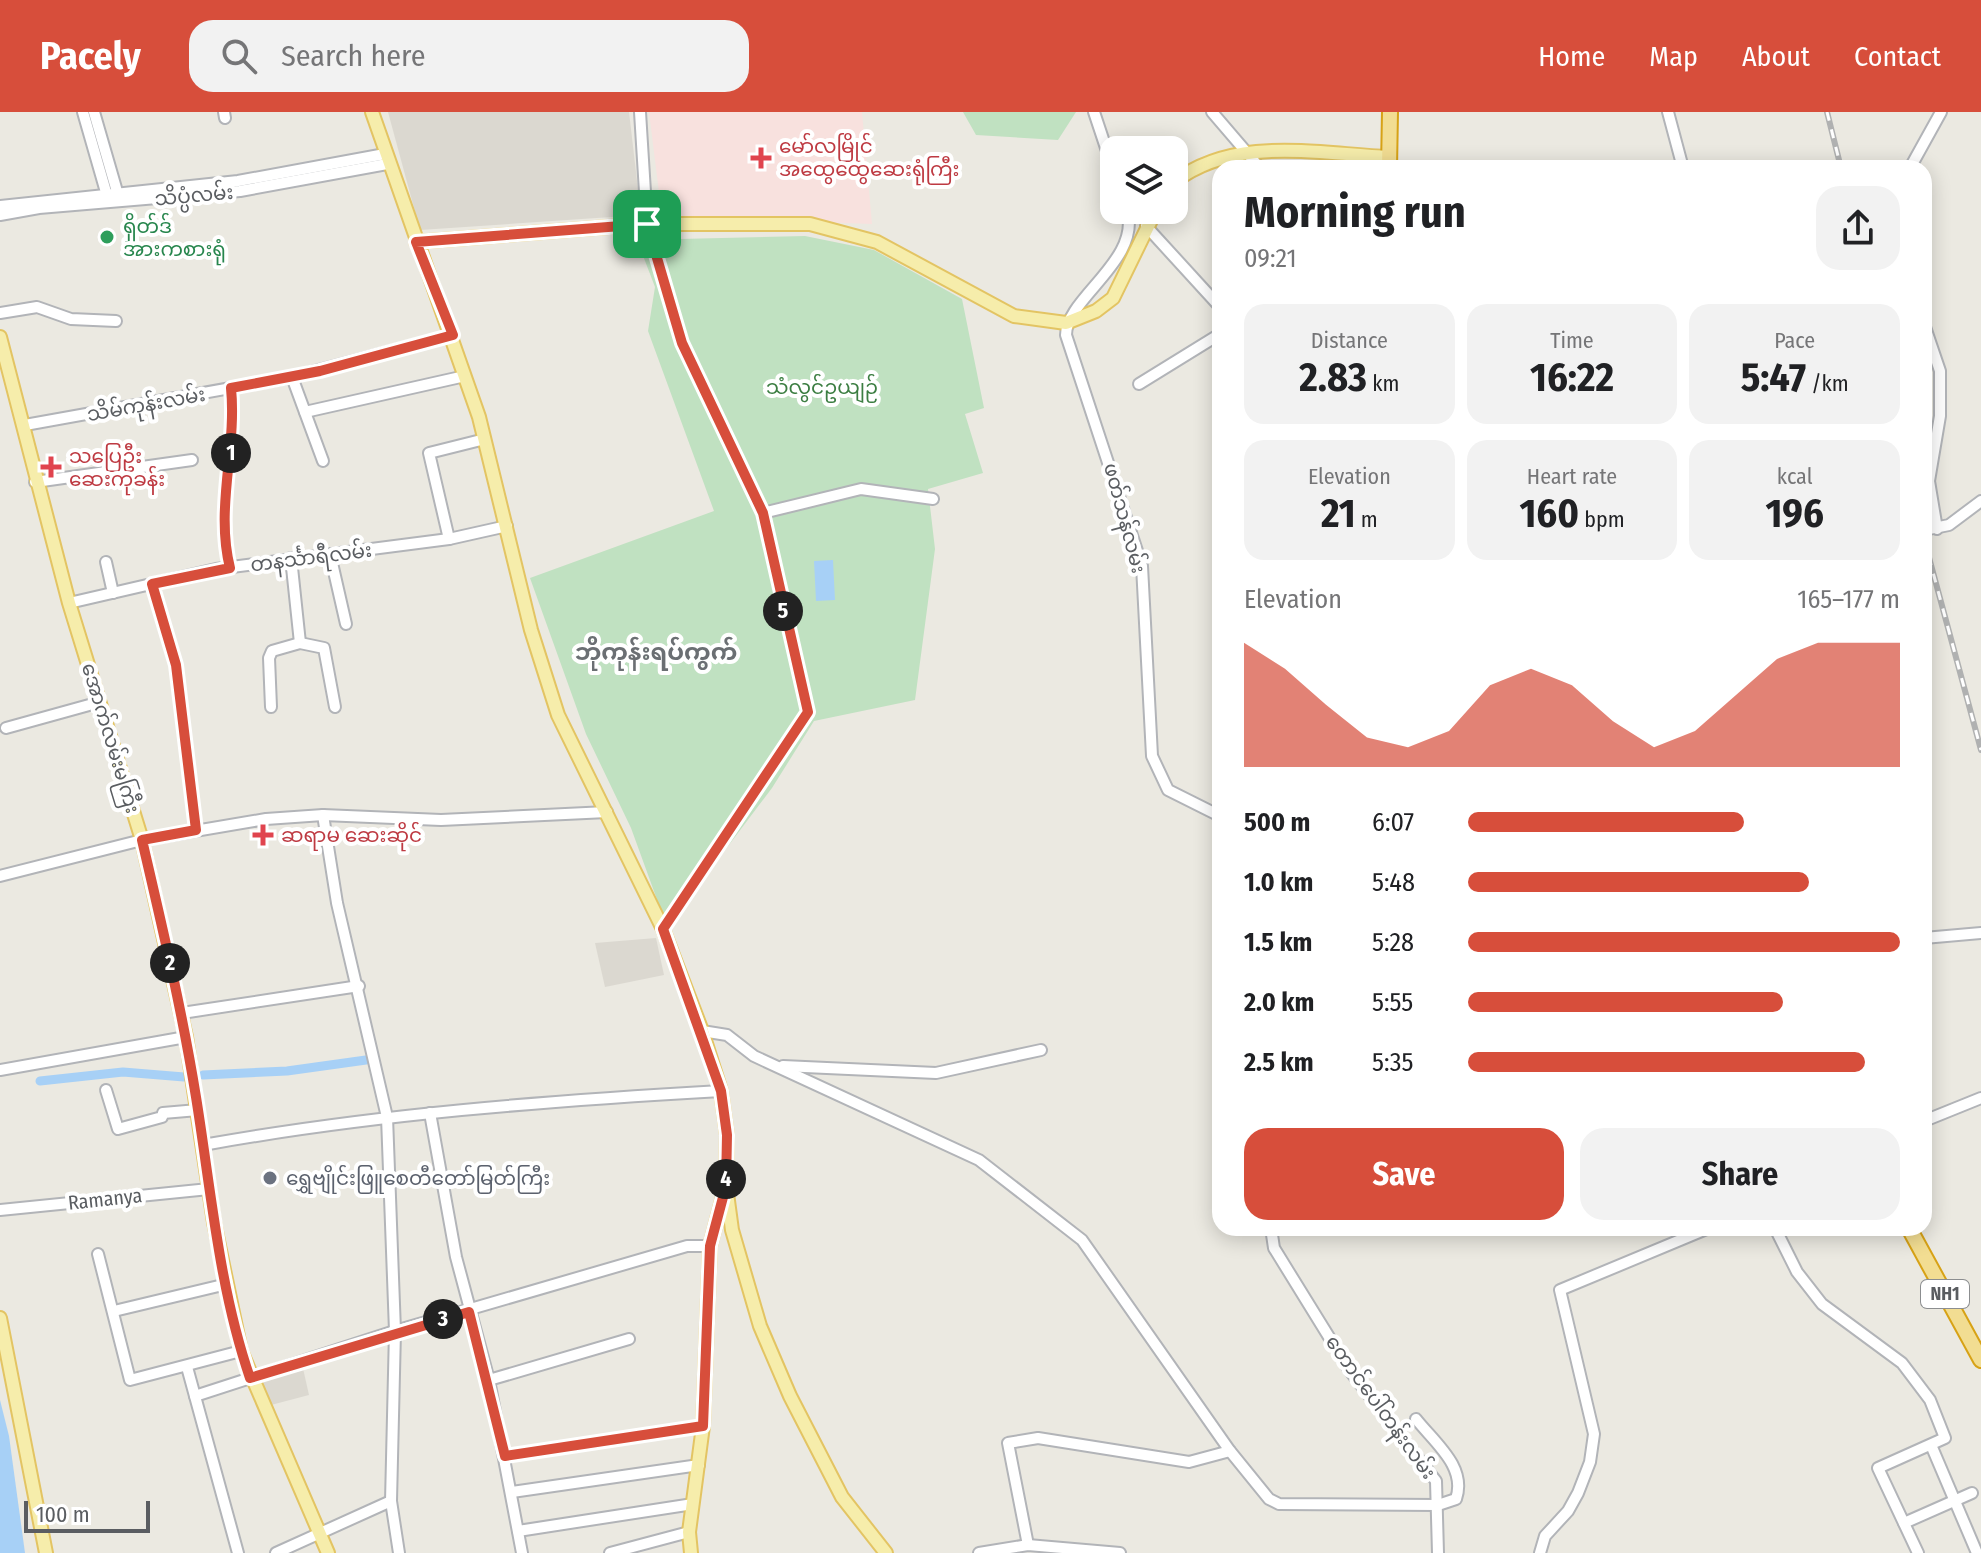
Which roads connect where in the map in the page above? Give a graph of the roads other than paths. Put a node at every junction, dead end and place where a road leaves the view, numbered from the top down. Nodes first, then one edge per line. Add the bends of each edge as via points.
1 (83, 112) edge
2 (94, 112) edge
3 (372, 112) edge
4 (640, 112) edge
5 (1094, 112) edge
6 (1212, 112) edge
7 (1390, 112) edge
8 (1668, 112) edge
9 (1941, 112) edge
10 (1102, 136) edge
11 (1245, 150) junction
12 (386, 159) junction
13 (1253, 160) edge
14 (1356, 160) edge
15 (1389, 160) edge
16 (1681, 160) edge
17 (1914, 160) edge
18 (1188, 172) edge
19 (113, 197) junction
20 (0, 206) edge
21 (0, 215) edge
22 (647, 224) junction
23 (1127, 224) edge
24 (1146, 226) joint
25 (416, 242) junction
26 (1212, 298) edge
27 (0, 313) edge
28 (116, 321) dead end
29 (1066, 323) junction
30 (453, 335) junction
31 (0, 337) edge
32 (1212, 339) edge
33 (1932, 348) edge
34 (465, 376) junction
35 (292, 377) junction
36 (1139, 384) dead end
37 (231, 388) junction
38 (305, 412) junction
39 (25, 425) junction
40 (485, 439) junction
41 (192, 460) dead end
42 (323, 461) dead end
43 (1932, 463) edge
44 (35, 482) junction
45 (933, 499) dead end
46 (1932, 499) edge
47 (1981, 501) edge
48 (763, 513) junction
49 (507, 526) junction
50 (1932, 529) edge
51 (1937, 529) junction
52 (449, 539) junction
53 (330, 554) junction
54 (291, 558) junction
55 (106, 562) dead end
56 (230, 568) junction
57 (152, 584) junction
58 (113, 593) junction
59 (69, 603) junction
60 (346, 624) dead end
61 (300, 643) junction
62 (100, 702) junction
63 (271, 707) dead end
64 (335, 707) dead end
65 (6, 728) dead end
66 (607, 812) junction
67 (1212, 812) edge
68 (323, 815) junction
69 (196, 830) junction
70 (142, 840) junction
71 (0, 876) edge
72 (663, 929) junction
73 (1981, 933) edge
74 (1932, 937) edge
75 (359, 986) junction
76 (182, 1013) junction
77 (702, 1031) junction
78 (186, 1037) junction
79 (1041, 1050) dead end
80 (777, 1066) junction
81 (0, 1070) edge
82 (106, 1090) dead end
83 (721, 1091) junction
84 (1981, 1098) edge
85 (198, 1110) junction
86 (430, 1113) junction
87 (387, 1117) junction
88 (1932, 1118) edge
89 (203, 1145) junction
90 (726, 1186) junction
91 (209, 1189) junction
92 (0, 1210) edge
93 (1272, 1236) edge
94 (1690, 1236) edge
95 (1779, 1236) edge
96 (1913, 1236) edge
97 (710, 1246) junction
98 (98, 1254) dead end
99 (227, 1284) junction
100 (114, 1311) junction
101 (469, 1312) junction
102 (0, 1318) edge
103 (395, 1331) junction
104 (629, 1339) dead end
105 (241, 1351) junction
106 (1981, 1360) edge
107 (187, 1367) junction
108 (250, 1378) junction
109 (489, 1380) junction
110 (195, 1396) junction
111 (1416, 1419) dead end
112 (703, 1426) junction
113 (1931, 1445) junction
114 (1230, 1451) junction
115 (505, 1456) junction
116 (699, 1465) junction
117 (512, 1492) junction
118 (1972, 1493) dead end
119 (1955, 1500) junction
120 (391, 1501) junction
121 (693, 1504) junction
122 (1438, 1505) junction
123 (1904, 1523) junction
124 (518, 1531) junction
125 (689, 1532) junction
126 (318, 1533) junction
127 (1028, 1545) junction
128 (46, 1553) edge
129 (238, 1553) edge
130 (276, 1553) edge
131 (328, 1553) edge
132 (399, 1553) edge
133 (522, 1553) edge
134 (610, 1553) edge
135 (691, 1553) edge
136 (886, 1553) edge
137 (979, 1553) edge
138 (1120, 1553) edge
139 (1438, 1553) edge
140 (1540, 1553) edge
141 (1918, 1553) edge
142 (1977, 1553) edge

1 - 19 street
2 - 19 street
3 - 12 main road
4 - 22 street
5 - 10 street
6 - 11 street
7 - 15 highway
8 - 16 street
9 - 17 street
11 - 13 street
11 - 14 main road
11 - 18 main road
12 - 19 street, သိပ္ပံလမ်း
12 - 25 main road
19 - 20 street, သိပ္ပံလမ်း
19 - 21 street, သိပ္ပံလမ်း
22 - 25 main road
22 - 29 main road via 810,224 877,242 1014,316
22 - 48 street via 682,343
23 - 29 street via 1109,271
24 - 26 street
24 - 29 main road via 1113,298
25 - 30 main road
27 - 28 street via 37,307 71,319
29 - 67 street, ဖတ်သန်လမ်း via 1079,379 1142,566 1152,756 1168,790
30 - 34 main road
30 - 35 street, သိမ်ကုန်းလမ်း
31 - 39 main road, အောက်လမ်းမကြီး
32 - 36 street
33 - 43 street via 1940,371 1940,416
34 - 38 street
34 - 40 main road
35 - 37 street, သိမ်ကုန်းလမ်း
35 - 38 street
37 - 39 street, သိမ်ကုန်းလမ်း
37 - 56 street via 234,424 224,510
38 - 42 street
39 - 44 main road, အောက်လမ်းမကြီး
40 - 49 main road
40 - 52 street via 429,453
41 - 44 street
44 - 59 main road, အောက်လမ်းမကြီး
45 - 48 street via 861,489
46 - 51 street
47 - 51 street
48 - 72 street via 808,712
49 - 52 street, တနင်္သာရီလမ်း
49 - 66 main road via 558,715
50 - 51 street
52 - 53 street, တနင်္သာရီလမ်း
53 - 54 street, တနင်္သာရီလမ်း
53 - 60 street
54 - 56 street, တနင်္သာရီလမ်း
54 - 61 street
55 - 58 street
56 - 57 street, တနင်္သာရီလမ်း
57 - 58 street, တနင်္သာရီလမ်း
57 - 69 street via 176,665
58 - 59 street, တနင်္သာရီလမ်း
59 - 62 main road, အောက်လမ်းမကြီး
61 - 63 street via 272,651
61 - 64 street via 324,648
62 - 65 street
62 - 70 main road, အောက်လမ်းမကြီး
66 - 68 street via 441,820
66 - 72 main road
68 - 69 street
68 - 75 street via 337,903
69 - 70 street
70 - 71 street
70 - 76 main road, အောက်လမ်းမကြီး
72 - 77 main road
73 - 74 street
75 - 76 street
75 - 87 street
76 - 78 main road, အောက်လမ်းမကြီး
77 - 80 street via 727,1035
77 - 83 main road
78 - 81 street
78 - 85 main road, အောက်လမ်းမကြီး
79 - 80 street via 936,1073
80 - 114 street via 979,1160 1082,1240
82 - 85 street via 118,1129 163,1113
83 - 86 street
83 - 90 main road
84 - 88 street
85 - 89 main road, အောက်လမ်းမကြီး
86 - 87 street
86 - 101 street
87 - 89 street
87 - 103 street
89 - 91 main road, အောက်လမ်းမကြီး
90 - 97 main road
90 - 136 main road via 732,1230 760,1326 790,1396 842,1497
91 - 92 street, Ramanya
91 - 99 main road, အောက်လမ်းမကြီး
93 - 122 street, တောင်ပေါ်တန်းလမ်း via 1274,1248 1350,1371 1436,1481
94 - 140 street via 1560,1290 1594,1434 1578,1493 1545,1536
95 - 113 street via 1797,1272 1822,1304 1902,1363 1930,1400 1945,1438
96 - 106 highway, NH1
97 - 101 street via 687,1246
97 - 112 main road
98 - 100 street
99 - 100 street
99 - 105 main road, အောက်လမ်းမကြီး
100 - 107 street via 130,1380
101 - 103 street
101 - 109 street
102 - 128 main road
103 - 108 street
103 - 120 street
104 - 109 street
105 - 107 street
105 - 108 main road, အောက်လမ်းမကြီး
107 - 110 street
108 - 110 street
108 - 126 main road, အောက်လမ်းမကြီး
109 - 115 street
110 - 129 street
111 - 122 street via 1456,1468 1461,1483 1456,1499
112 - 115 street
112 - 116 main road
113 - 119 street
113 - 123 street via 1878,1468
114 - 122 street via 1279,1504
114 - 127 street via 1189,1462 1038,1438 1008,1443
115 - 117 street
116 - 117 street
116 - 121 main road
117 - 124 street
118 - 119 street
119 - 123 street
119 - 142 street
120 - 126 street
120 - 132 street
121 - 124 street
121 - 125 main road
122 - 139 street, တောင်ပေါ်တန်းလမ်း
123 - 141 street
124 - 133 street
125 - 134 street
125 - 135 main road
126 - 130 street
126 - 131 main road, အောက်လမ်းမကြီး
127 - 137 street
127 - 138 street

